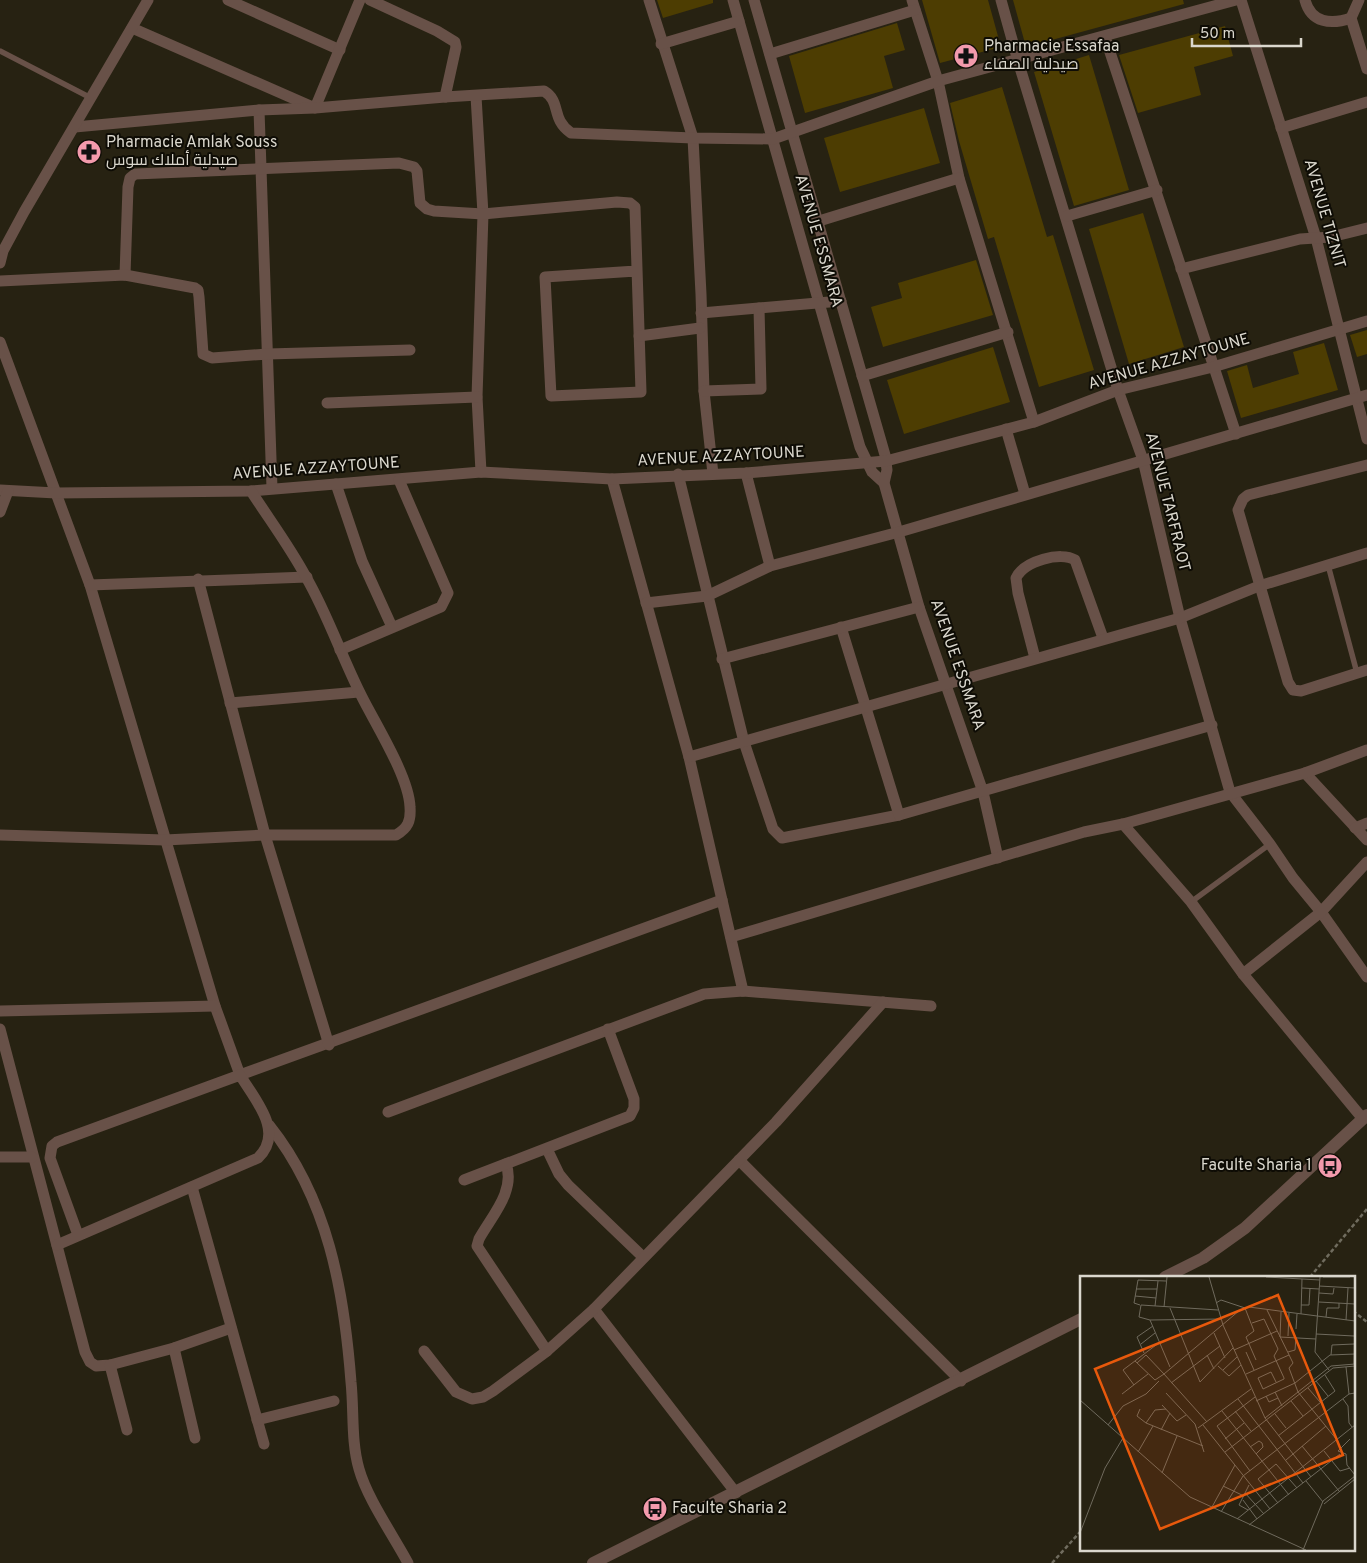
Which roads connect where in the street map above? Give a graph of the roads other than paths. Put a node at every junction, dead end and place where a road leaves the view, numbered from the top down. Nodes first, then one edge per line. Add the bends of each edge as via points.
1 (148, 0) edge
2 (228, 0) edge
3 (360, 0) edge
4 (370, 0) edge
5 (648, 0) edge
6 (733, 0) edge
7 (754, 0) edge
8 (1001, 0) edge
9 (1236, 0) edge
10 (1241, 0) edge
11 (1305, 0) edge
12 (1359, 0) edge
13 (914, 5) edge
14 (1351, 18) junction
15 (739, 21) junction
16 (132, 28) junction
17 (1105, 37) junction
18 (661, 44) junction
19 (340, 50) junction
20 (0, 51) edge
21 (770, 54) junction
22 (1018, 61) junction
23 (1367, 69) edge
24 (938, 82) junction
25 (476, 96) junction
26 (445, 97) junction
27 (91, 98) junction
28 (1367, 102) edge
29 (315, 108) junction
30 (259, 110) junction
31 (75, 127) junction
32 (1281, 128) junction
33 (794, 133) junction
34 (693, 138) junction
35 (773, 139) junction
36 (263, 170) junction
37 (959, 178) junction
38 (1157, 190) junction
39 (483, 214) junction
40 (1066, 216) junction
41 (819, 221) junction
42 (1367, 228) edge
43 (1316, 238) junction
44 (0, 263) edge
45 (1181, 269) junction
46 (636, 271) junction
47 (125, 275) junction
48 (0, 281) edge
49 (841, 301) junction
50 (819, 303) junction
51 (759, 308) junction
52 (701, 313) junction
53 (1367, 322) edge
54 (700, 328) junction
55 (1339, 331) junction
56 (1008, 332) junction
57 (639, 336) junction
58 (0, 342) edge
59 (410, 350) dead end
60 (268, 354) junction
61 (1213, 367) junction
62 (862, 376) junction
63 (1118, 390) junction
64 (704, 391) junction
65 (1362, 396) edge
66 (477, 397) junction
67 (327, 403) dead end
68 (1034, 422) junction
69 (1006, 430) junction
70 (1236, 434) junction
71 (1367, 439) edge
72 (1143, 460) junction
73 (886, 461) junction
74 (866, 464) junction
75 (1367, 465) edge
76 (481, 472) junction
77 (746, 473) junction
78 (678, 474) junction
79 (713, 474) junction
80 (612, 479) junction
81 (399, 480) junction
82 (884, 483) junction
83 (336, 484) junction
84 (272, 488) junction
85 (4, 490) edge
86 (251, 491) junction
87 (56, 493) junction
88 (1025, 494) junction
89 (0, 512) edge
90 (899, 532) junction
91 (1367, 553) edge
92 (1328, 565) junction
93 (770, 566) junction
94 (307, 577) junction
95 (198, 579) junction
96 (90, 585) junction
97 (1259, 586) junction
98 (706, 596) junction
99 (646, 604) junction
100 (919, 607) junction
101 (1180, 618) junction
102 (392, 627) junction
103 (841, 628) junction
104 (1103, 638) junction
105 (340, 650) junction
106 (1035, 658) junction
107 (722, 659) junction
108 (1362, 671) edge
109 (946, 682) junction
110 (360, 692) junction
111 (230, 703) junction
112 (865, 707) junction
113 (1212, 725) junction
114 (744, 742) junction
115 (1367, 750) edge
116 (689, 757) junction
117 (1305, 773) junction
118 (983, 792) junction
119 (1230, 792) junction
120 (899, 815) junction
121 (1367, 823) edge
122 (1124, 824) junction
123 (1355, 828) junction
124 (0, 835) edge
125 (265, 835) junction
126 (165, 840) junction
127 (1367, 840) edge
128 (1270, 844) junction
129 (998, 858) junction
130 (1367, 862) edge
131 (722, 900) junction
132 (1191, 902) junction
133 (1321, 912) junction
134 (731, 937) junction
135 (1243, 974) junction
136 (1367, 977) edge
137 (743, 992) junction
138 (883, 1002) junction
139 (215, 1006) junction
140 (931, 1006) dead end
141 (0, 1011) edge
142 (0, 1029) edge
143 (608, 1029) junction
144 (329, 1045) junction
145 (240, 1075) junction
146 (388, 1112) dead end
147 (1365, 1117) edge
148 (269, 1125) junction
149 (547, 1149) junction
150 (0, 1157) edge
151 (32, 1157) junction
152 (739, 1160) junction
153 (506, 1164) junction
154 (464, 1180) dead end
155 (192, 1187) junction
156 (78, 1235) junction
157 (57, 1245) junction
158 (643, 1257) junction
159 (1167, 1276) edge
160 (594, 1309) junction
161 (1080, 1320) edge
162 (231, 1328) junction
163 (174, 1348) junction
164 (547, 1350) junction
165 (424, 1351) dead end
166 (110, 1365) junction
167 (961, 1381) junction
168 (334, 1401) dead end
169 (257, 1420) junction
170 (127, 1430) dead end
171 (195, 1438) dead end
172 (264, 1444) dead end
173 (736, 1493) junction
174 (408, 1563) edge
175 (593, 1563) edge

1 - 16 street
2 - 19 street
3 - 19 street
4 - 26 street via 437,30 455,42
5 - 18 street
6 - 15 street, AVENUE ESSMARA
7 - 21 street, AVENUE ESSMARA
8 - 22 street, AVENUE TARFRAOT
9 - 17 street
10 - 32 street, AVENUE TIZNIT
11 - 14 street via 1310,13 1327,22 1338,23
12 - 14 street
13 - 21 street
13 - 24 street
14 - 23 street
15 - 18 street
15 - 35 street, AVENUE ESSMARA
16 - 27 street
16 - 29 street
17 - 22 street
17 - 38 street
18 - 34 street
19 - 29 street
20 - 27 lane
21 - 33 street, AVENUE ESSMARA
22 - 24 street
22 - 40 street, AVENUE TARFRAOT
24 - 33 street
24 - 37 street
25 - 26 street
25 - 34 street via 544,92 552,96 556,114 571,133
25 - 39 street
26 - 29 street
27 - 31 street
28 - 32 street
29 - 30 street
30 - 31 street
30 - 36 street
31 - 44 street via 24,212
32 - 43 street, AVENUE TIZNIT
33 - 35 street
33 - 41 street, AVENUE ESSMARA
34 - 35 street
34 - 52 street
35 - 50 street, AVENUE ESSMARA
36 - 39 street via 408,164 417,171 420,203 424,207 434,211
36 - 47 street via 135,174 130,178 128,187
36 - 60 street
37 - 41 street
37 - 56 street
38 - 40 street
38 - 45 street
39 - 46 street via 630,203 635,207
39 - 66 street
40 - 63 street, AVENUE TARFRAOT
41 - 49 street, AVENUE ESSMARA
42 - 43 street
43 - 45 street via 1300,239
43 - 55 street, AVENUE TIZNIT
45 - 61 street
46 - 57 street
46 - 57 street via 545,277 551,396 641,392
47 - 48 street
47 - 60 street via 198,290 203,354 207,357
49 - 50 street
49 - 62 street, AVENUE ESSMARA
50 - 51 street
50 - 74 street, AVENUE ESSMARA
51 - 52 street
51 - 64 street via 761,389
52 - 54 street
53 - 55 street, AVENUE AZZAYTOUNE
54 - 57 street
54 - 64 street
55 - 61 street, AVENUE AZZAYTOUNE
55 - 65 street, AVENUE TIZNIT
56 - 62 street
56 - 68 street
58 - 87 street
59 - 60 street
60 - 84 street
61 - 63 street, AVENUE AZZAYTOUNE
61 - 70 street
62 - 73 street, AVENUE ESSMARA
63 - 68 street, AVENUE AZZAYTOUNE
63 - 72 street, AVENUE TARFRAOT
64 - 79 street
65 - 70 street
65 - 71 street, AVENUE TIZNIT
66 - 67 street
66 - 76 street
68 - 69 street, AVENUE AZZAYTOUNE
69 - 73 street, AVENUE AZZAYTOUNE
69 - 88 street
70 - 72 street
72 - 88 street
72 - 101 street, AVENUE TARFRAOT
73 - 74 street, AVENUE AZZAYTOUNE
73 - 82 street, AVENUE ESSMARA
74 - 77 street, AVENUE AZZAYTOUNE
74 - 82 street, AVENUE ESSMARA
75 - 97 street via 1248,495 1243,499 1238,510
76 - 80 street, AVENUE AZZAYTOUNE
76 - 81 street, AVENUE AZZAYTOUNE
77 - 79 street, AVENUE AZZAYTOUNE
77 - 93 street
78 - 79 street, AVENUE AZZAYTOUNE
78 - 80 street, AVENUE AZZAYTOUNE
78 - 98 street
80 - 99 street
81 - 83 street, AVENUE AZZAYTOUNE
81 - 102 street via 448,593 441,607
82 - 90 street, AVENUE ESSMARA
83 - 84 street, AVENUE AZZAYTOUNE
83 - 102 street via 362,561
84 - 86 street, AVENUE AZZAYTOUNE
85 - 87 street, AVENUE AZZAYTOUNE
85 - 89 street
86 - 87 street, AVENUE AZZAYTOUNE
86 - 94 street
87 - 96 street
88 - 90 street
90 - 93 street
90 - 100 street, AVENUE ESSMARA
91 - 92 street
92 - 97 street
92 - 108 lane
93 - 98 street
94 - 95 street
94 - 105 street
95 - 96 street
95 - 111 street
96 - 126 street
97 - 101 street
97 - 108 street via 1293,690 1300,691
98 - 99 street
98 - 107 street
99 - 116 street
100 - 103 street
100 - 109 street, AVENUE ESSMARA
101 - 104 street
101 - 113 street, AVENUE TARFRAOT
102 - 105 street
103 - 107 street
103 - 112 street
104 - 106 street
104 - 106 street via 1075,560 1063,556 1042,561 1024,568 1016,578
105 - 110 street
106 - 109 street
107 - 114 street
109 - 112 street
109 - 118 street, AVENUE ESSMARA
110 - 111 street
110 - 125 street via 405,786 410,805 406,829 396,835
111 - 125 street
112 - 114 street
112 - 120 street
113 - 118 street
113 - 119 street, AVENUE TARFRAOT
114 - 116 street
114 - 120 street via 773,829 782,838
115 - 117 street
116 - 131 street
117 - 119 street
117 - 123 street
118 - 120 street
118 - 129 street, AVENUE ESSMARA
119 - 122 street
119 - 128 street, AVENUE TARFRAOT
121 - 123 street
122 - 129 street via 1084,832
122 - 132 street
123 - 127 street
124 - 126 street
125 - 126 street
125 - 144 street
126 - 139 street
128 - 132 lane
128 - 133 street, AVENUE TARFRAOT
129 - 134 street
130 - 133 street
131 - 134 street
131 - 144 street
132 - 135 street
133 - 135 street
133 - 136 street, AVENUE TARFRAOT
134 - 137 street
135 - 147 street
137 - 138 street
137 - 143 street via 698,996
138 - 140 street
138 - 152 street
139 - 141 street
139 - 145 street
142 - 151 street
143 - 146 street
143 - 149 street via 634,1099 633,1113 623,1120
144 - 145 street
145 - 148 street
145 - 156 street via 52,1146 50,1158
147 - 159 street via 1246,1228 1203,1258
148 - 155 street via 270,1139 258,1158
148 - 174 street via 299,1167 320,1215 340,1292 359,1469
149 - 153 street
149 - 158 street via 564,1180
150 - 151 street
151 - 157 street
152 - 158 street
152 - 167 street
153 - 154 street
153 - 164 street via 508,1188 477,1246
155 - 156 street
155 - 162 street
156 - 157 street
157 - 166 street via 84,1352 96,1366
158 - 160 street
160 - 164 street
160 - 173 street
161 - 167 street
162 - 163 street
162 - 169 street
163 - 166 street
163 - 171 street
164 - 165 street via 488,1395 472,1399 456,1392
166 - 170 street
167 - 173 street
168 - 169 street
169 - 172 street
173 - 175 street

